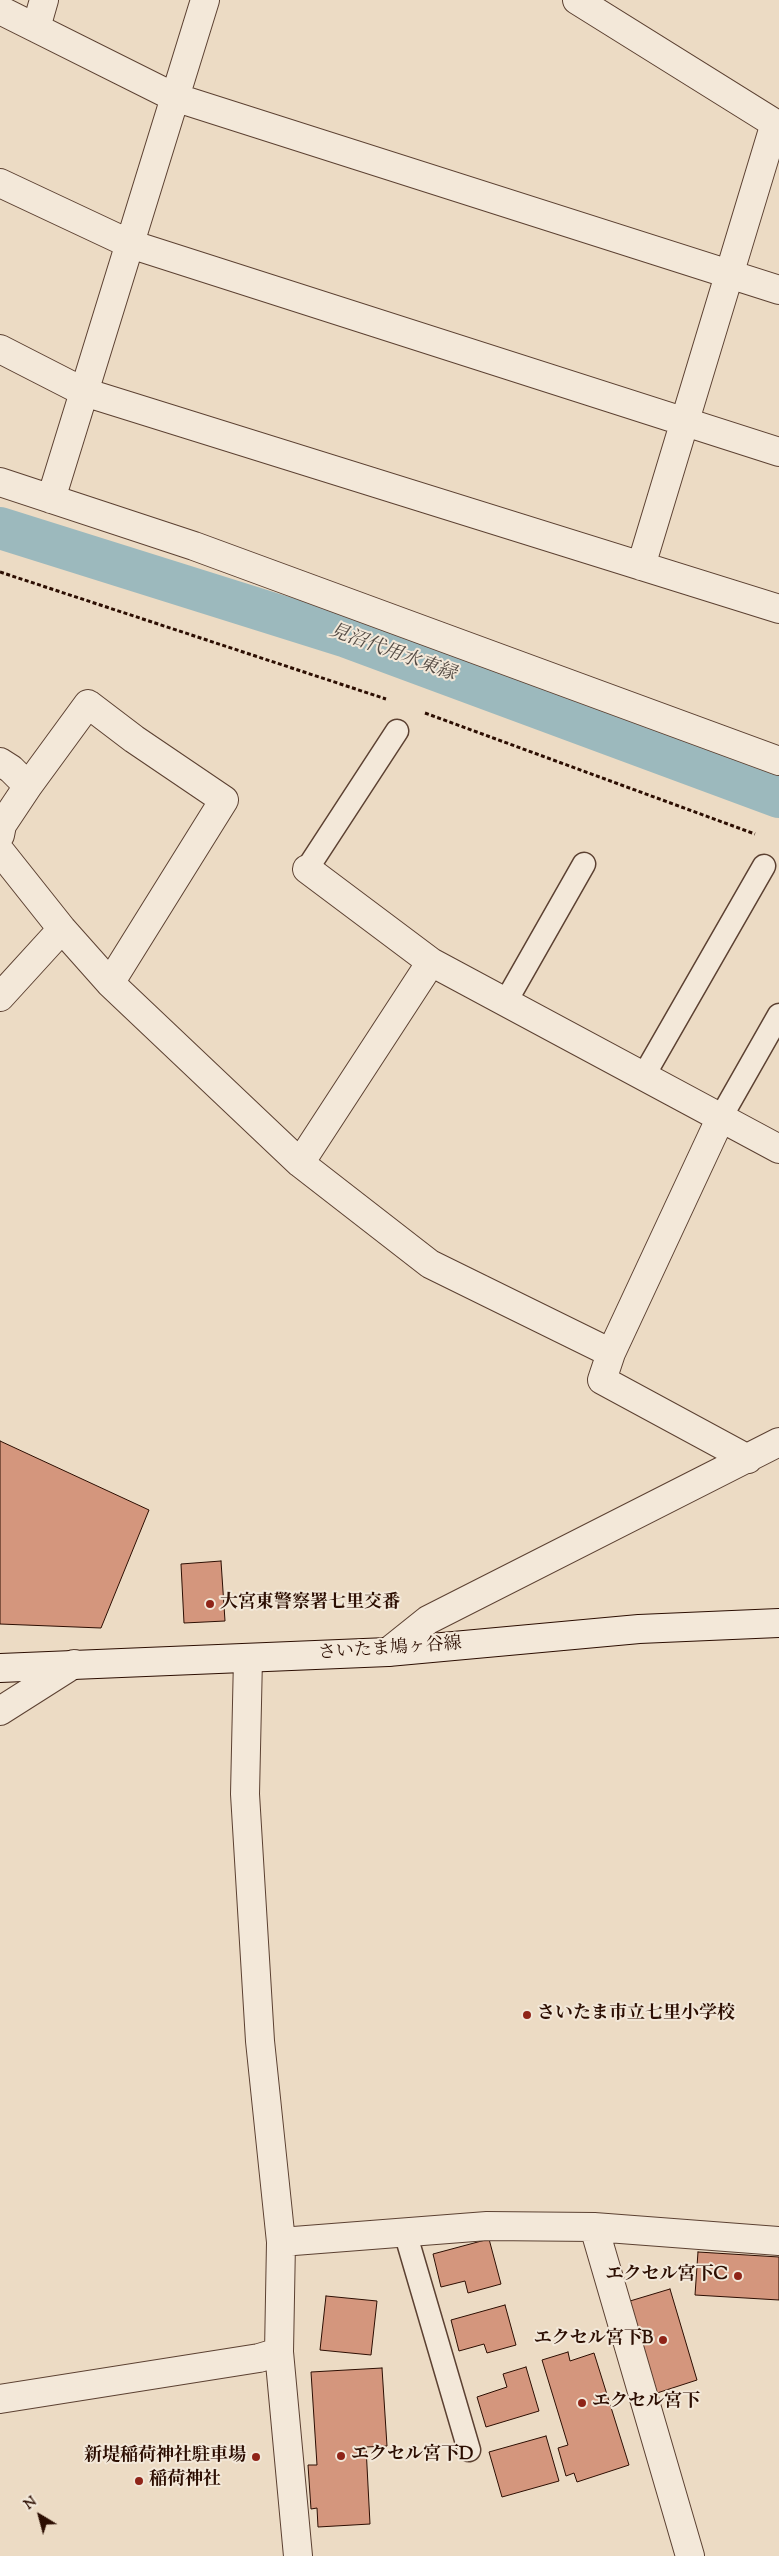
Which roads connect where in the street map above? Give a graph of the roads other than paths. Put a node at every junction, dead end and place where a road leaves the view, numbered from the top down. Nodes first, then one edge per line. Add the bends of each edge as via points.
1 (44, 0) edge
2 (205, 0) edge
3 (577, 0) edge
4 (0, 10) edge
5 (36, 28) junction
6 (174, 98) junction
7 (777, 124) edge
8 (0, 182) edge
9 (130, 244) junction
10 (728, 274) junction
11 (779, 290) edge
12 (0, 349) edge
13 (84, 392) junction
14 (683, 421) junction
15 (779, 452) edge
16 (0, 482) edge
17 (51, 499) junction
18 (641, 566) junction
19 (779, 609) edge
20 (397, 731) dead end
21 (779, 761) edge
22 (0, 762) edge
23 (28, 786) junction
24 (0, 835) edge
25 (0, 851) edge
26 (584, 864) dead end
27 (764, 866) dead end
28 (307, 869) joint
29 (62, 929) junction
30 (431, 962) junction
31 (110, 983) junction
32 (0, 997) edge
33 (506, 1003) junction
34 (779, 1015) edge
35 (643, 1077) junction
36 (721, 1116) junction
37 (778, 1146) edge
38 (300, 1164) junction
39 (612, 1353) junction
40 (779, 1442) edge
41 (748, 1459) junction
42 (779, 1623) edge
43 (388, 1652) junction
44 (248, 1658) junction
45 (74, 1664) junction
46 (0, 1668) edge
47 (0, 1711) edge
48 (594, 2227) junction
49 (405, 2232) junction
50 (779, 2241) edge
51 (281, 2242) junction
52 (279, 2352) junction
53 (0, 2399) edge
54 (469, 2450) dead end
55 (298, 2556) edge
56 (690, 2556) edge

1 - 5 street
2 - 6 street
3 - 7 street
4 - 5 street
5 - 6 street
6 - 9 street
6 - 10 street
7 - 10 street
8 - 9 street
9 - 13 street
9 - 14 street
10 - 11 street
10 - 14 street
12 - 13 street
13 - 17 street
13 - 18 street
14 - 15 street
14 - 18 street
16 - 17 street
17 - 21 street via 194,546
18 - 19 street
20 - 28 lane
22 - 23 street
23 - 24 street via 2,825
23 - 31 street via 88,704 224,800
25 - 29 street
26 - 33 lane
27 - 35 lane
28 - 30 street
29 - 31 street
29 - 32 street
30 - 33 street
30 - 38 street
31 - 38 street
33 - 35 street
34 - 36 lane
35 - 36 street
36 - 37 street
36 - 39 street
38 - 39 street via 430,1264
39 - 41 street via 602,1380
40 - 41 street
41 - 43 street via 428,1620
42 - 43 street, さいたま鳩ヶ谷線 via 639,1629
43 - 44 street, さいたま鳩ヶ谷線
44 - 45 street, さいたま鳩ヶ谷線
44 - 51 street via 245,1794 260,2041
45 - 46 street, さいたま鳩ヶ谷線
45 - 47 street
48 - 49 street via 487,2226
48 - 50 street
48 - 56 street
49 - 51 street
49 - 54 lane
51 - 52 street
52 - 53 street via 259,2358
52 - 55 street

